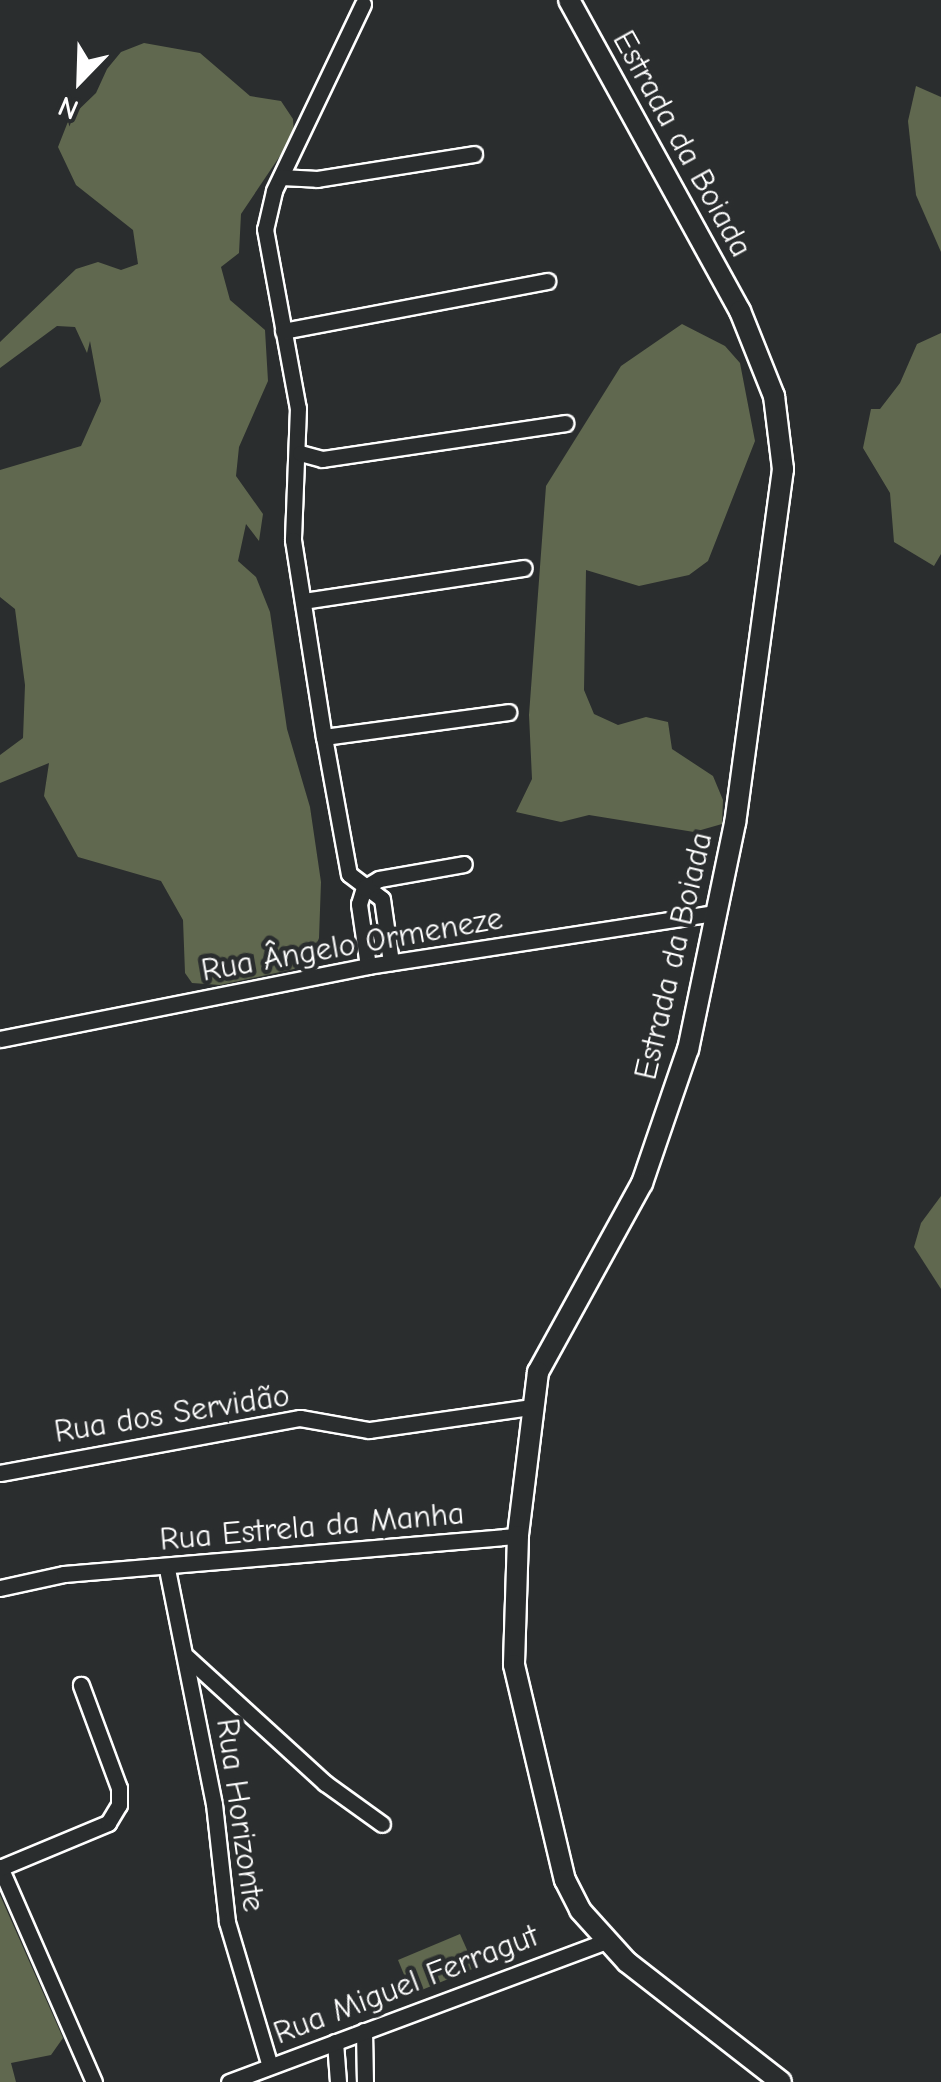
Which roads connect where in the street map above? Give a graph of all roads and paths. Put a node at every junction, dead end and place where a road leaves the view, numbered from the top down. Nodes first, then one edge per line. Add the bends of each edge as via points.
1 (570, 0) edge
2 (363, 4) dead end
3 (474, 154) dead end
4 (281, 177) junction
5 (547, 281) dead end
6 (283, 330) junction
7 (565, 423) dead end
8 (300, 453) junction
9 (524, 568) dead end
10 (302, 602) junction
11 (508, 712) dead end
12 (324, 737) junction
13 (464, 864) dead end
14 (364, 888) junction
15 (716, 913) junction
16 (391, 962) junction
17 (368, 966) junction
18 (0, 1039) edge
19 (531, 1407) junction
20 (0, 1473) edge
21 (518, 1536) junction
22 (167, 1569) junction
23 (0, 1588) edge
24 (187, 1657) junction
25 (81, 1685) dead end
26 (382, 1824) dead end
27 (0, 1868) edge
28 (604, 1942) junction
29 (364, 2031) junction
30 (335, 2042) junction
31 (270, 2066) junction
32 (94, 2082) edge
33 (229, 2082) edge
34 (338, 2082) edge
35 (365, 2082) edge
36 (782, 2082) edge

1 - 15 main road, Estrada da Boiada via 740,311 780,419 780,489 735,824
2 - 4 street
3 - 4 street via 316,179
4 - 6 street via 265,229
5 - 6 street
6 - 8 street
7 - 8 street via 322,459
8 - 10 street via 292,523
9 - 10 street
10 - 12 street
11 - 12 street
12 - 14 street via 350,874
13 - 14 street via 378,879
14 - 16 street via 382,900
14 - 17 street via 359,904
15 - 16 street, Rua Ângelo Ormeneze
15 - 19 main road, Estrada da Boiada via 688,1049 642,1183 546,1352
16 - 17 street, Rua Ângelo Ormeneze
17 - 18 street, Rua Ângelo Ormeneze
19 - 20 street, Rua dos Servidão via 369,1430 300,1418
19 - 21 main road, Estrada da Boiada
21 - 22 street, Rua Estrela da Manha
21 - 28 main road, Estrada da Boiada via 514,1665 565,1880
22 - 23 street, Rua Estrela da Manha
22 - 24 street, Rua Horizonte
24 - 26 street via 326,1784
24 - 31 street, Rua Horizonte via 227,1922
25 - 27 street via 119,1788 115,1815
27 - 32 street
28 - 29 street, Rua Miguel Ferragut
28 - 36 main road, Estrada da Boiada
29 - 30 street, Rua Miguel Ferragut
29 - 35 street
30 - 31 street, Rua Miguel Ferragut
30 - 34 street
31 - 33 street, Rua Miguel Ferragut

